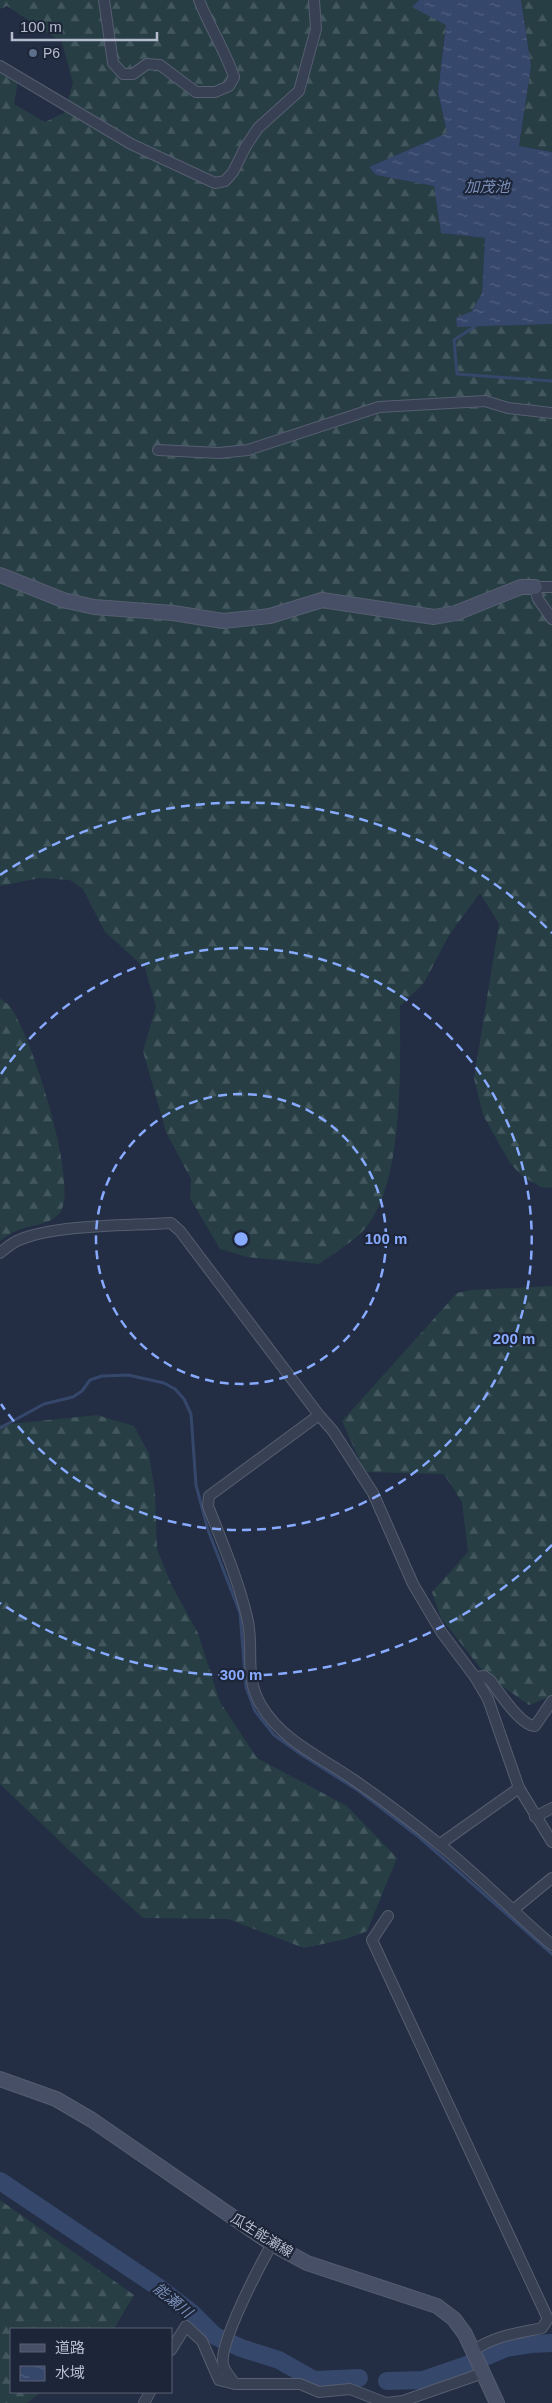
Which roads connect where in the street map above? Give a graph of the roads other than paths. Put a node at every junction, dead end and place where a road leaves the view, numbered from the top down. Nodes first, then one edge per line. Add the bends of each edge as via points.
1 (104, 0) edge
2 (199, 0) edge
3 (314, 0) edge
4 (0, 66) edge
5 (552, 413) edge
6 (158, 450) dead end
7 (0, 575) edge
8 (536, 587) junction
9 (552, 587) edge
10 (552, 619) edge
11 (0, 1253) edge
12 (319, 1416) junction
13 (475, 1677) junction
14 (552, 1701) edge
15 (519, 1788) junction
16 (552, 1808) edge
17 (535, 1817) junction
18 (552, 1842) edge
19 (440, 1844) junction
20 (552, 1878) edge
21 (513, 1910) junction
22 (388, 1916) dead end
23 (552, 1945) edge
24 (0, 2079) edge
25 (272, 2244) junction
26 (172, 2348) edge
27 (473, 2351) junction
28 (483, 2373) junction
29 (235, 2384) junction
30 (386, 2403) edge
31 (497, 2403) edge

1 - 2 street via 113,64 123,74 134,74 148,64 160,65 196,92 215,92 229,86 234,77
3 - 4 street via 316,29 300,91 258,128 233,172 220,183 131,144
5 - 6 street via 508,408 484,401 379,406 248,450 219,453
7 - 8 main road via 62,600 94,607 173,613 223,621 270,616 322,600 434,616 456,613 521,587
8 - 9 street
8 - 10 street via 538,599
11 - 12 street via 18,1240 43,1233 171,1223
12 - 13 street via 333,1431 373,1493 413,1584 442,1633
12 - 19 street via 209,1496 208,1506 248,1618 251,1685 260,1705 280,1732 354,1780
13 - 14 street via 484,1676 490,1680 520,1719 530,1726 540,1721
13 - 15 street via 488,1699
15 - 17 street
15 - 19 street
16 - 17 street
17 - 18 street
19 - 21 street
20 - 21 street
21 - 23 street
22 - 27 street via 372,1940 548,2319 542,2328 500,2337 481,2344
24 - 25 main road, 瓜生能瀬線 via 56,2099 92,2120
25 - 27 main road, 瓜生能瀬線 via 307,2263 437,2306 454,2319
25 - 29 street via 250,2282 223,2348 223,2365
26 - 29 street via 186,2326 202,2341 219,2380
27 - 28 main road, 瓜生能瀬線
28 - 30 street via 403,2401
28 - 31 main road, 瓜生能瀬線
29 - 30 street via 300,2384 319,2392 350,2389

